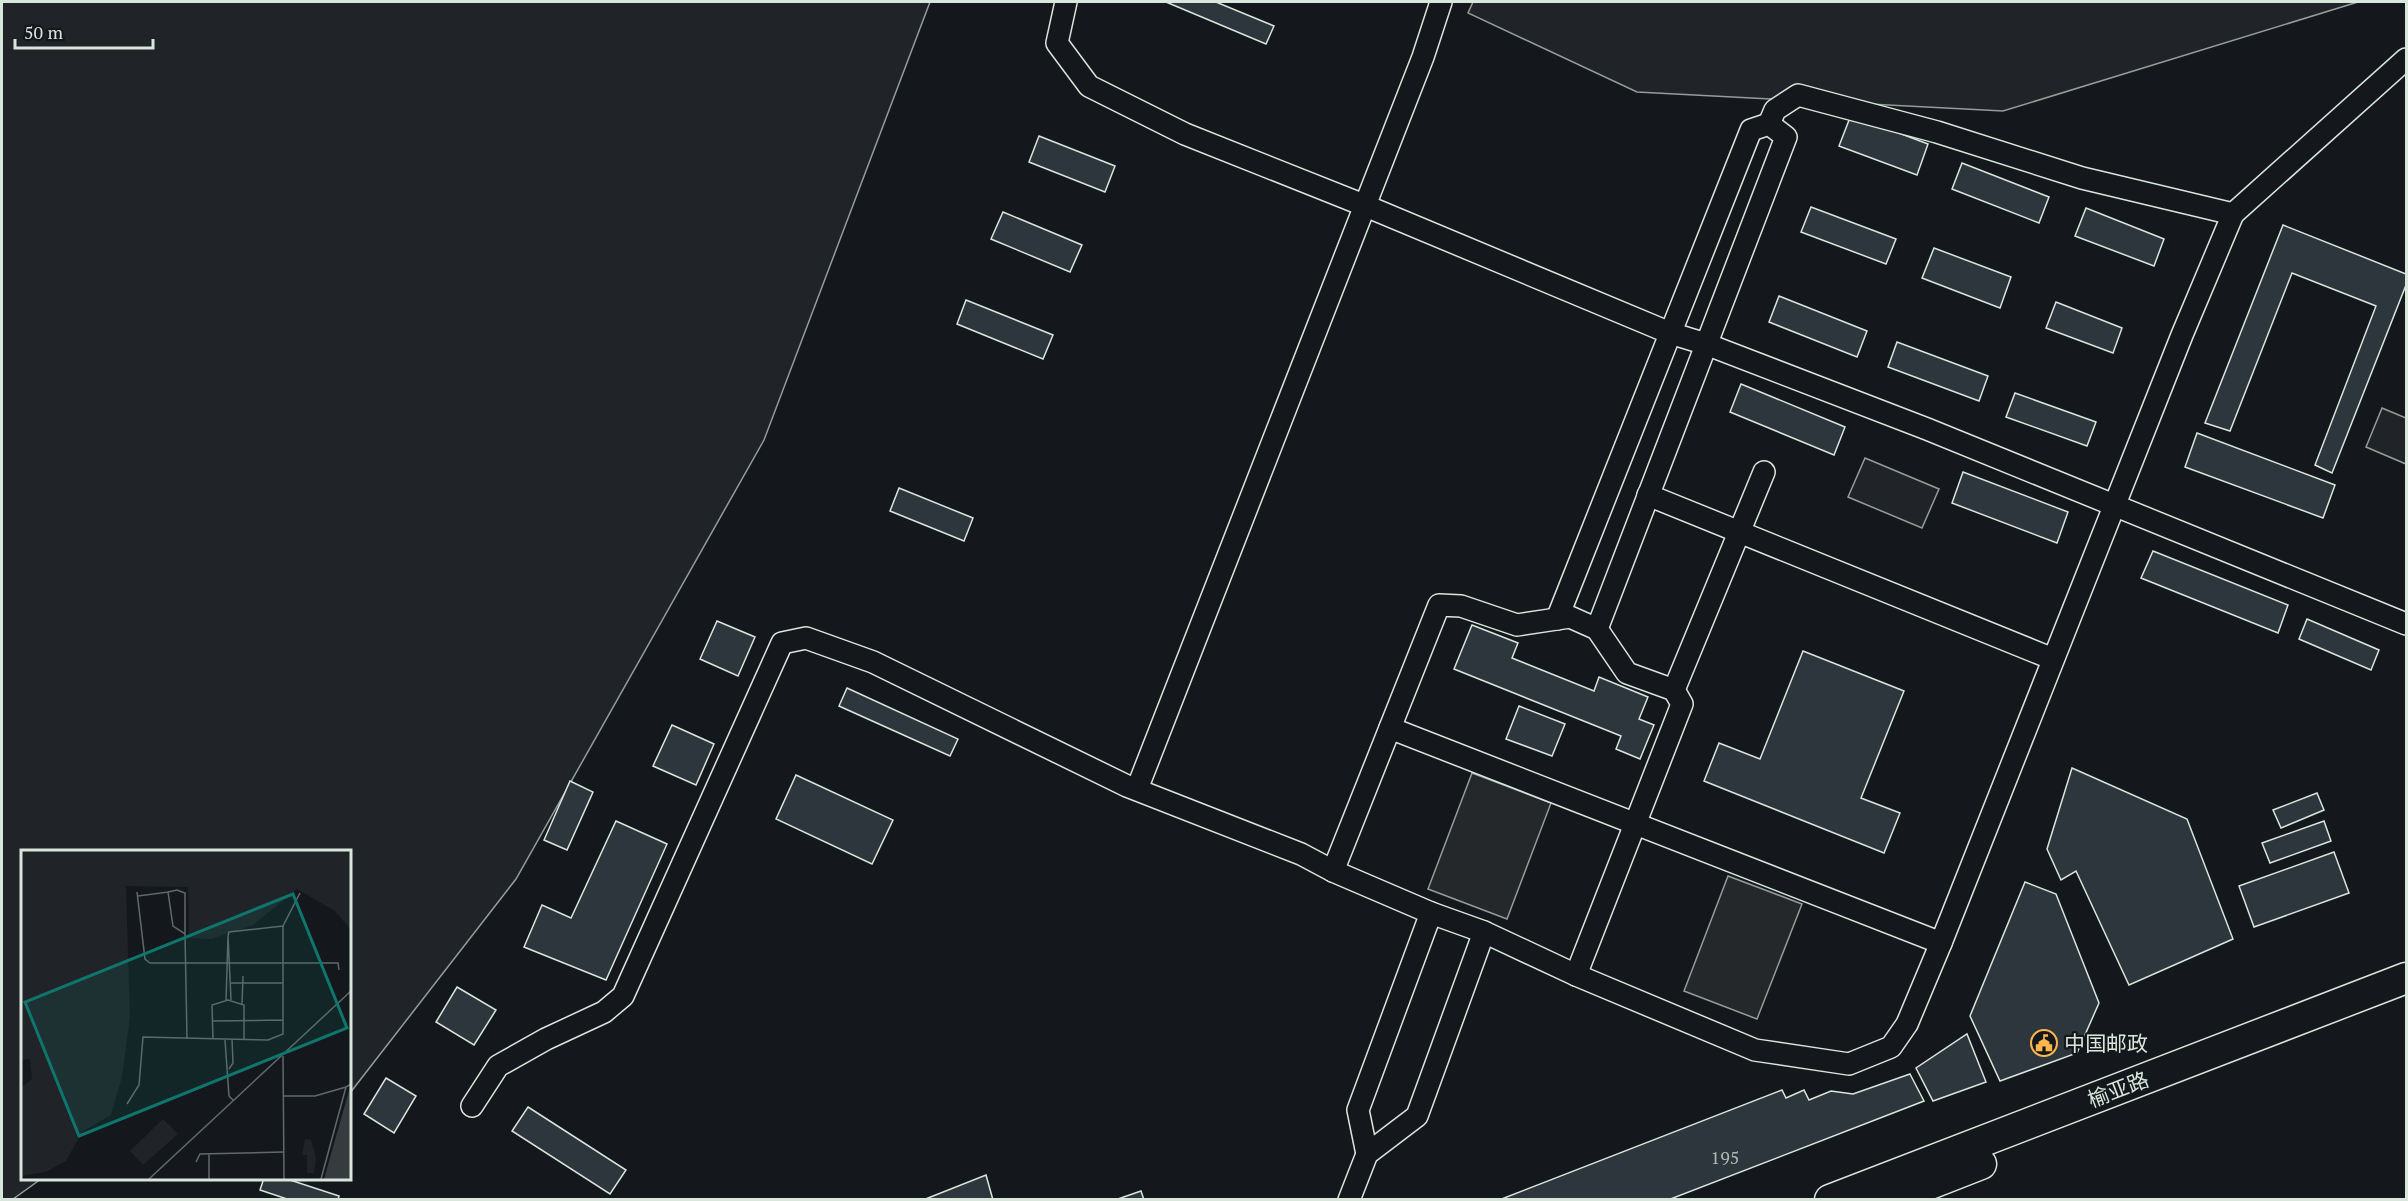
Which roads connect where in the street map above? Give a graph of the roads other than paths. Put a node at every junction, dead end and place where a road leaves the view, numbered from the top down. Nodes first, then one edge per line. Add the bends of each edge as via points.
1 (1066, 2) edge
2 (1440, 2) edge
3 (2406, 59) edge
4 (1769, 124) junction
5 (1366, 206) junction
6 (2232, 214) junction
7 (1670, 333) junction
8 (1706, 345) junction
9 (1764, 472) dead end
10 (1648, 495) junction
11 (2114, 507) junction
12 (1739, 532) junction
13 (1557, 619) junction
14 (2406, 624) edge
15 (1597, 629) junction
16 (2053, 659) junction
17 (1674, 690) junction
18 (1390, 728) junction
19 (1137, 789) junction
20 (1635, 824) junction
21 (1333, 871) junction
22 (1431, 913) junction
23 (1484, 932) junction
24 (1941, 943) junction
25 (1576, 975) junction
26 (2406, 978) edge
27 (2406, 1000) edge
28 (472, 1106) dead end
29 (1367, 1154) junction
30 (1349, 1200) edge
31 (1830, 1200) edge
32 (1889, 1200) edge

1 - 5 lane via 1058,43 1089,86 1185,134
2 - 5 lane
3 - 6 lane
4 - 6 lane via 1774,110 1798,95 1937,132 2082,178
4 - 7 lane via 1751,130
4 - 8 lane via 1786,137
5 - 7 lane
5 - 19 lane
6 - 11 lane
7 - 8 lane
7 - 13 lane
8 - 10 lane
8 - 11 lane via 1927,429
9 - 12 lane
10 - 12 lane
10 - 15 lane
11 - 14 lane
11 - 16 lane
12 - 16 lane
12 - 17 lane
13 - 15 lane via 1570,617
13 - 18 lane via 1517,625 1461,606 1439,605
15 - 17 lane via 1627,674
16 - 24 lane
17 - 20 lane via 1682,704
18 - 20 lane
18 - 21 lane
19 - 21 lane via 1301,854
19 - 28 lane via 873,662 806,638 782,644 623,996 604,1012 498,1066
20 - 24 lane
20 - 25 lane
21 - 22 lane
22 - 23 lane
22 - 29 lane via 1358,1110
23 - 25 lane
23 - 29 lane via 1417,1116
24 - 25 lane via 1907,1024 1891,1047 1849,1064 1755,1050
26 - 31 highway, 榆亚路
27 - 32 highway, 榆亚路
29 - 30 lane

